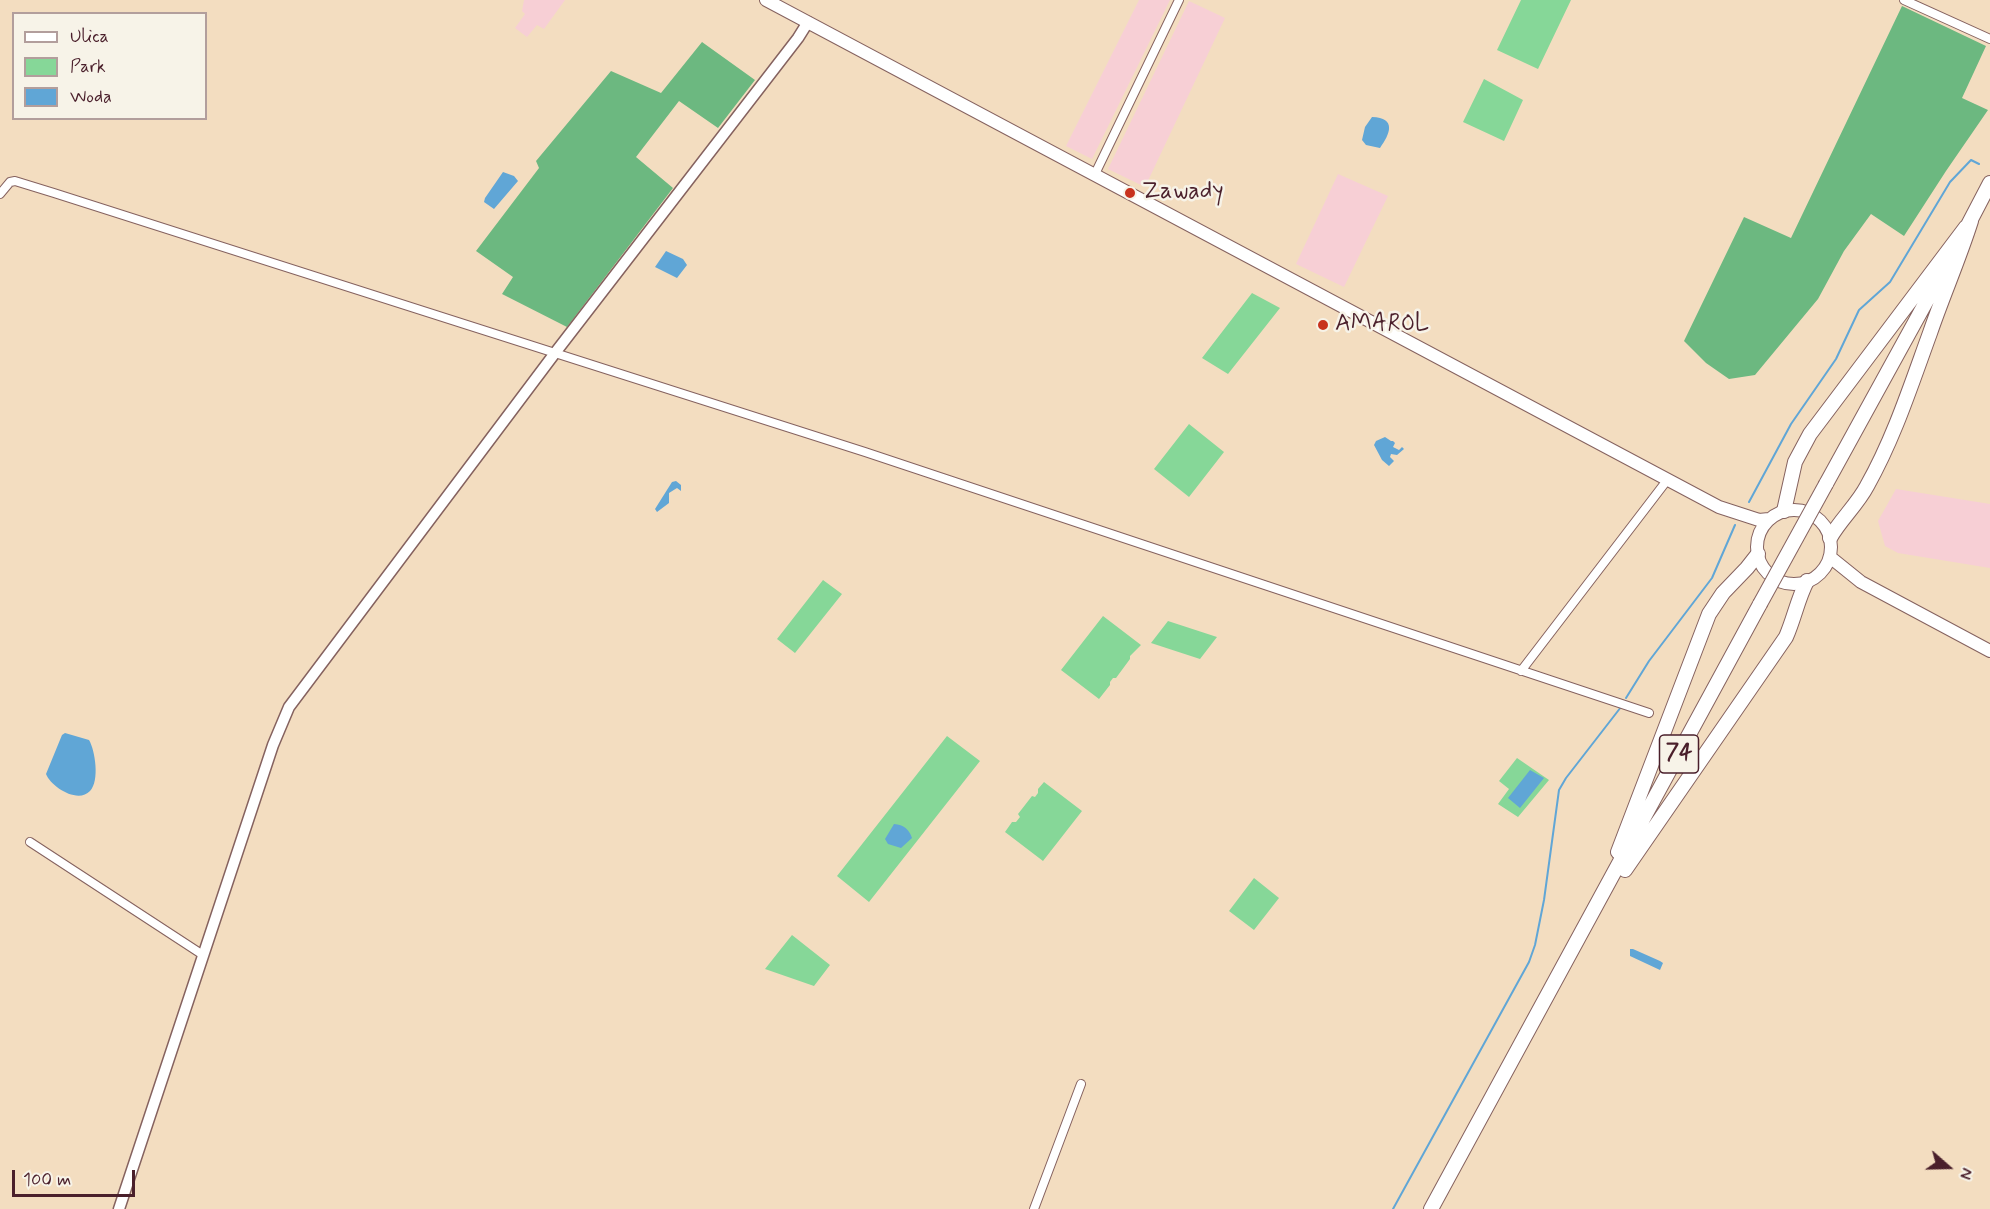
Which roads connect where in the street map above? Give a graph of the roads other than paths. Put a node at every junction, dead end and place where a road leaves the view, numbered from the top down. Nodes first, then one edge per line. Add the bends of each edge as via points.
1 (766, 0) edge
2 (1179, 0) edge
3 (1904, 0) edge
4 (808, 22) junction
5 (1990, 39) edge
6 (1095, 174) junction
7 (1990, 183) edge
8 (0, 194) edge
9 (1971, 221) junction
10 (555, 353) junction
11 (1668, 479) junction
12 (1719, 507) junction
13 (1784, 511) junction
14 (1769, 519) junction
15 (1830, 538) junction
16 (1757, 547) junction
17 (1830, 557) junction
18 (1821, 572) junction
19 (1807, 581) junction
20 (1861, 582) junction
21 (1990, 651) edge
22 (1521, 671) junction
23 (1648, 713) dead end
24 (30, 842) dead end
25 (1598, 904) junction
26 (203, 956) junction
27 (1081, 1084) dead end
28 (119, 1209) edge
29 (1034, 1209) edge
30 (1431, 1209) edge

1 - 4 main road
2 - 6 street
3 - 5 street
4 - 6 main road
4 - 10 street
6 - 11 main road
7 - 9 main road, 74
8 - 10 street via 15,181
9 - 13 main road via 1810,434 1795,462
9 - 15 main road via 1879,462 1855,506
9 - 25 main road, 74, bridge
10 - 22 street via 1130,538
10 - 26 street via 289,707
11 - 12 main road
11 - 22 street
12 - 14 main road via 1759,520
12 - 16 main road via 1752,531
13 - 14 main road
13 - 15 main road via 1813,515 1826,527
14 - 16 main road via 1761,529
15 - 17 main road
16 - 19 main road via 1760,562 1772,577 1789,583
16 - 25 main road via 1747,568 1723,592 1709,614
17 - 18 main road
17 - 20 main road
18 - 19 main road
18 - 20 main road
19 - 25 main road via 1786,637
20 - 21 main road
22 - 23 street
24 - 26 street
25 - 30 main road, 74
26 - 28 street
27 - 29 street

